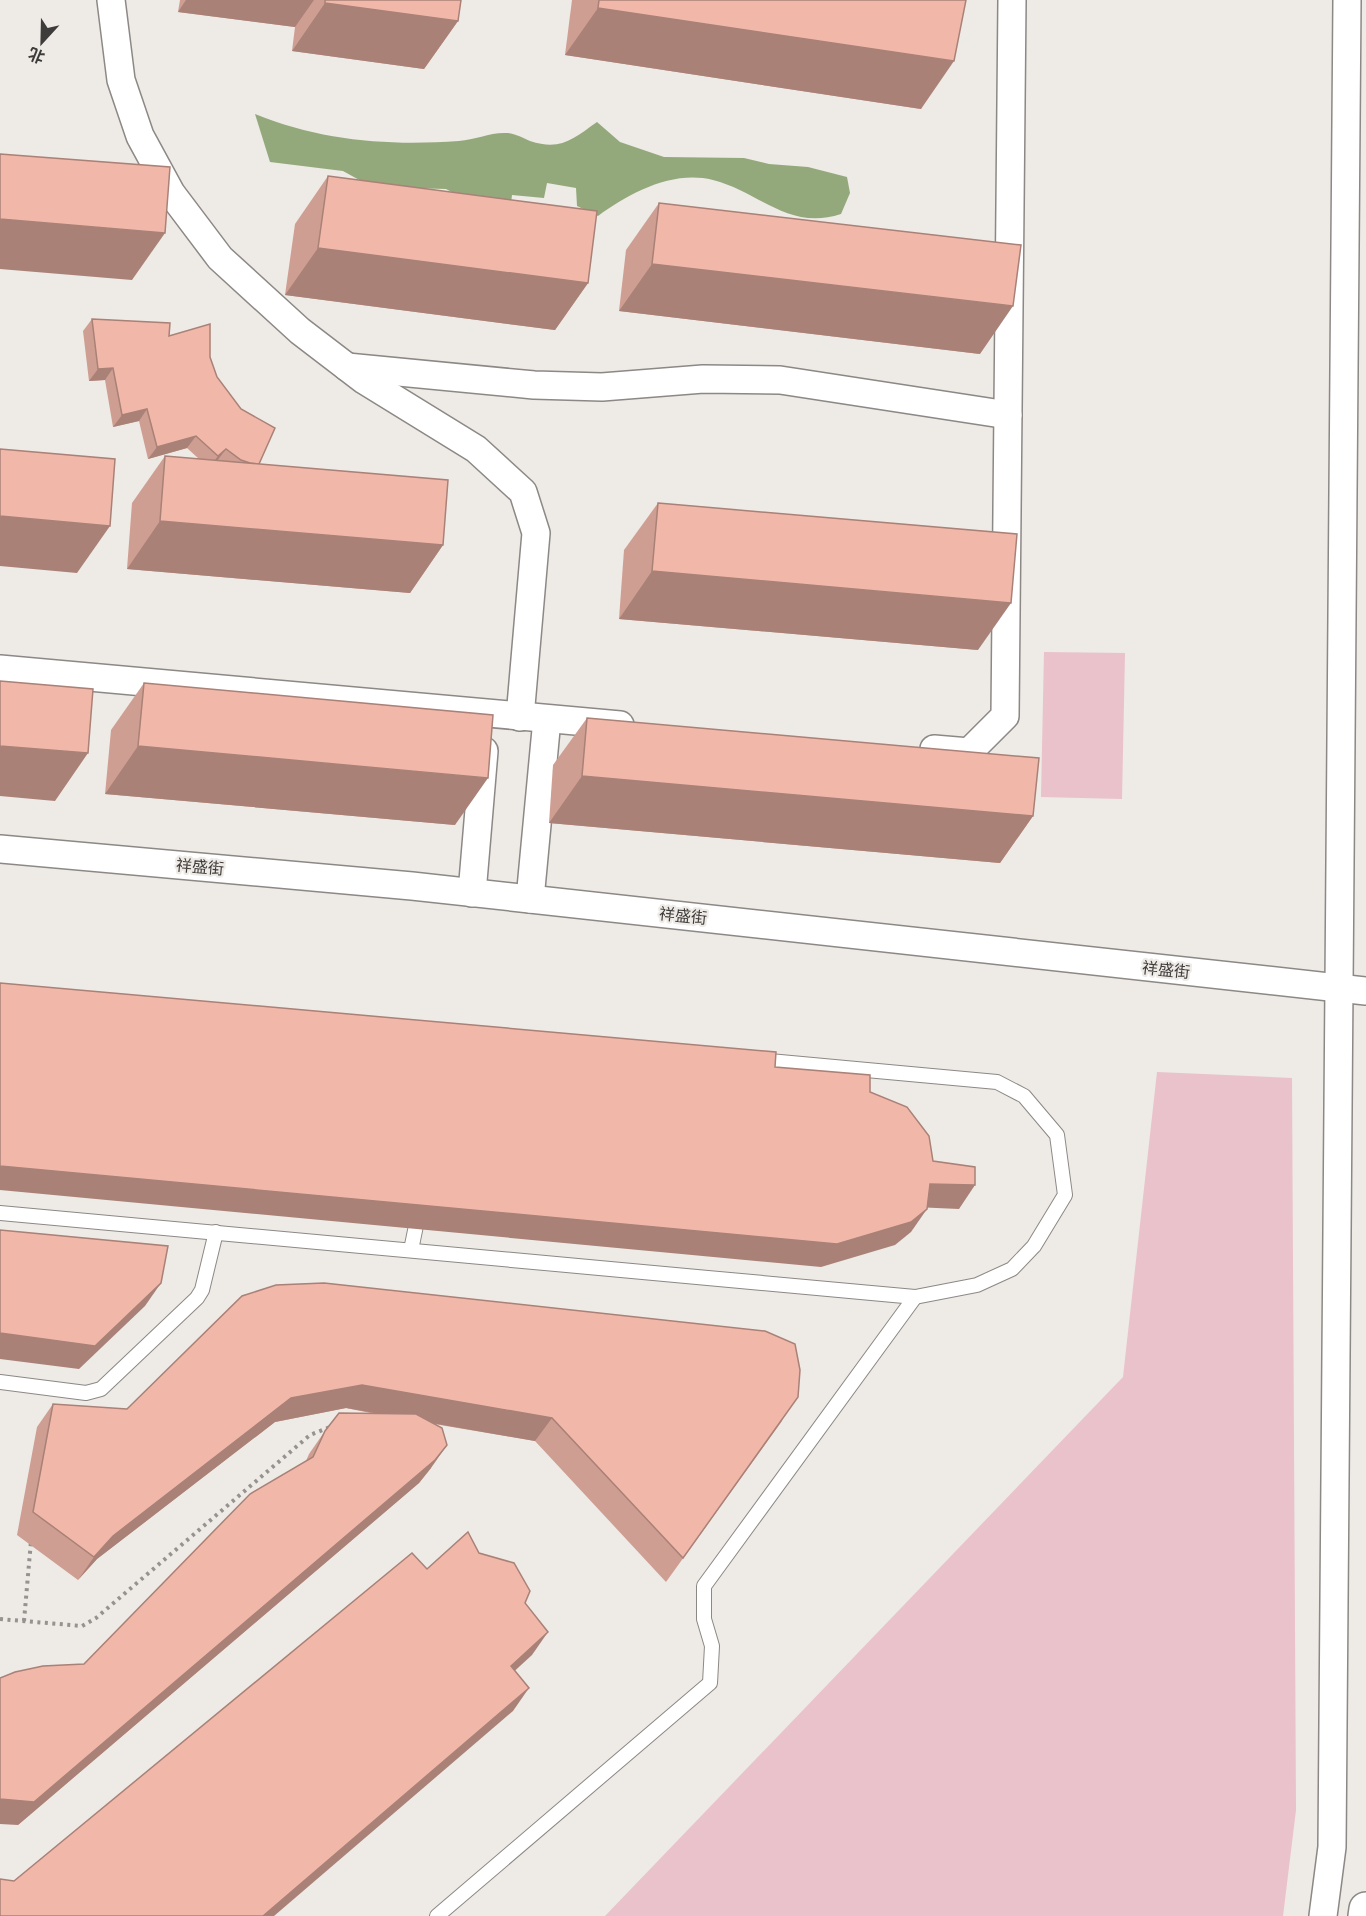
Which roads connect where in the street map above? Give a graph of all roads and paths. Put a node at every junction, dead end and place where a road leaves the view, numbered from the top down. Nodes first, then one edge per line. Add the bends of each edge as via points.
1 (111, 0) edge
2 (1012, 0) edge
3 (1347, 0) edge
4 (346, 367) junction
5 (1008, 415) junction
6 (0, 669) edge
7 (487, 714) junction
8 (520, 717) junction
9 (547, 719) junction
10 (640, 727) edge
11 (910, 747) edge
12 (0, 849) edge
13 (472, 893) junction
14 (530, 899) junction
15 (1339, 988) junction
16 (1366, 992) edge
17 (739, 1058) edge
18 (423, 1193) edge
19 (0, 1213) edge
20 (216, 1232) junction
21 (411, 1250) junction
22 (915, 1297) junction
23 (0, 1382) edge
24 (341, 1423) edge
25 (31, 1539) edge
26 (0, 1618) edge
27 (24, 1621) junction
28 (1366, 1910) edge
29 (436, 1916) edge
30 (1323, 1916) edge
31 (1365, 1916) edge

1 - 4 street via 121,80 140,136 171,192 220,258
2 - 5 street
3 - 15 street
4 - 5 street via 534,385 602,387 703,379 780,381
4 - 8 street via 476,449 523,492 536,533
5 - 11 street via 1005,716 969,752
6 - 7 street
7 - 8 street
7 - 13 street
8 - 9 street
9 - 10 street
9 - 14 street
12 - 13 street, 祥盛街
13 - 14 street, 祥盛街
14 - 15 street, 祥盛街
15 - 16 street, 祥盛街
15 - 30 street via 1332,1847
17 - 22 lane via 997,1082 1024,1096 1058,1135 1065,1196 1034,1246 1012,1269 977,1285
18 - 21 lane
19 - 20 lane
20 - 21 lane
20 - 23 lane via 197,1298 101,1389 86,1393
21 - 22 lane
22 - 29 lane via 704,1586 704,1619 712,1646 710,1683
24 - 27 path via 310,1435 96,1618 82,1626
25 - 27 path
26 - 27 path
28 - 31 main road

